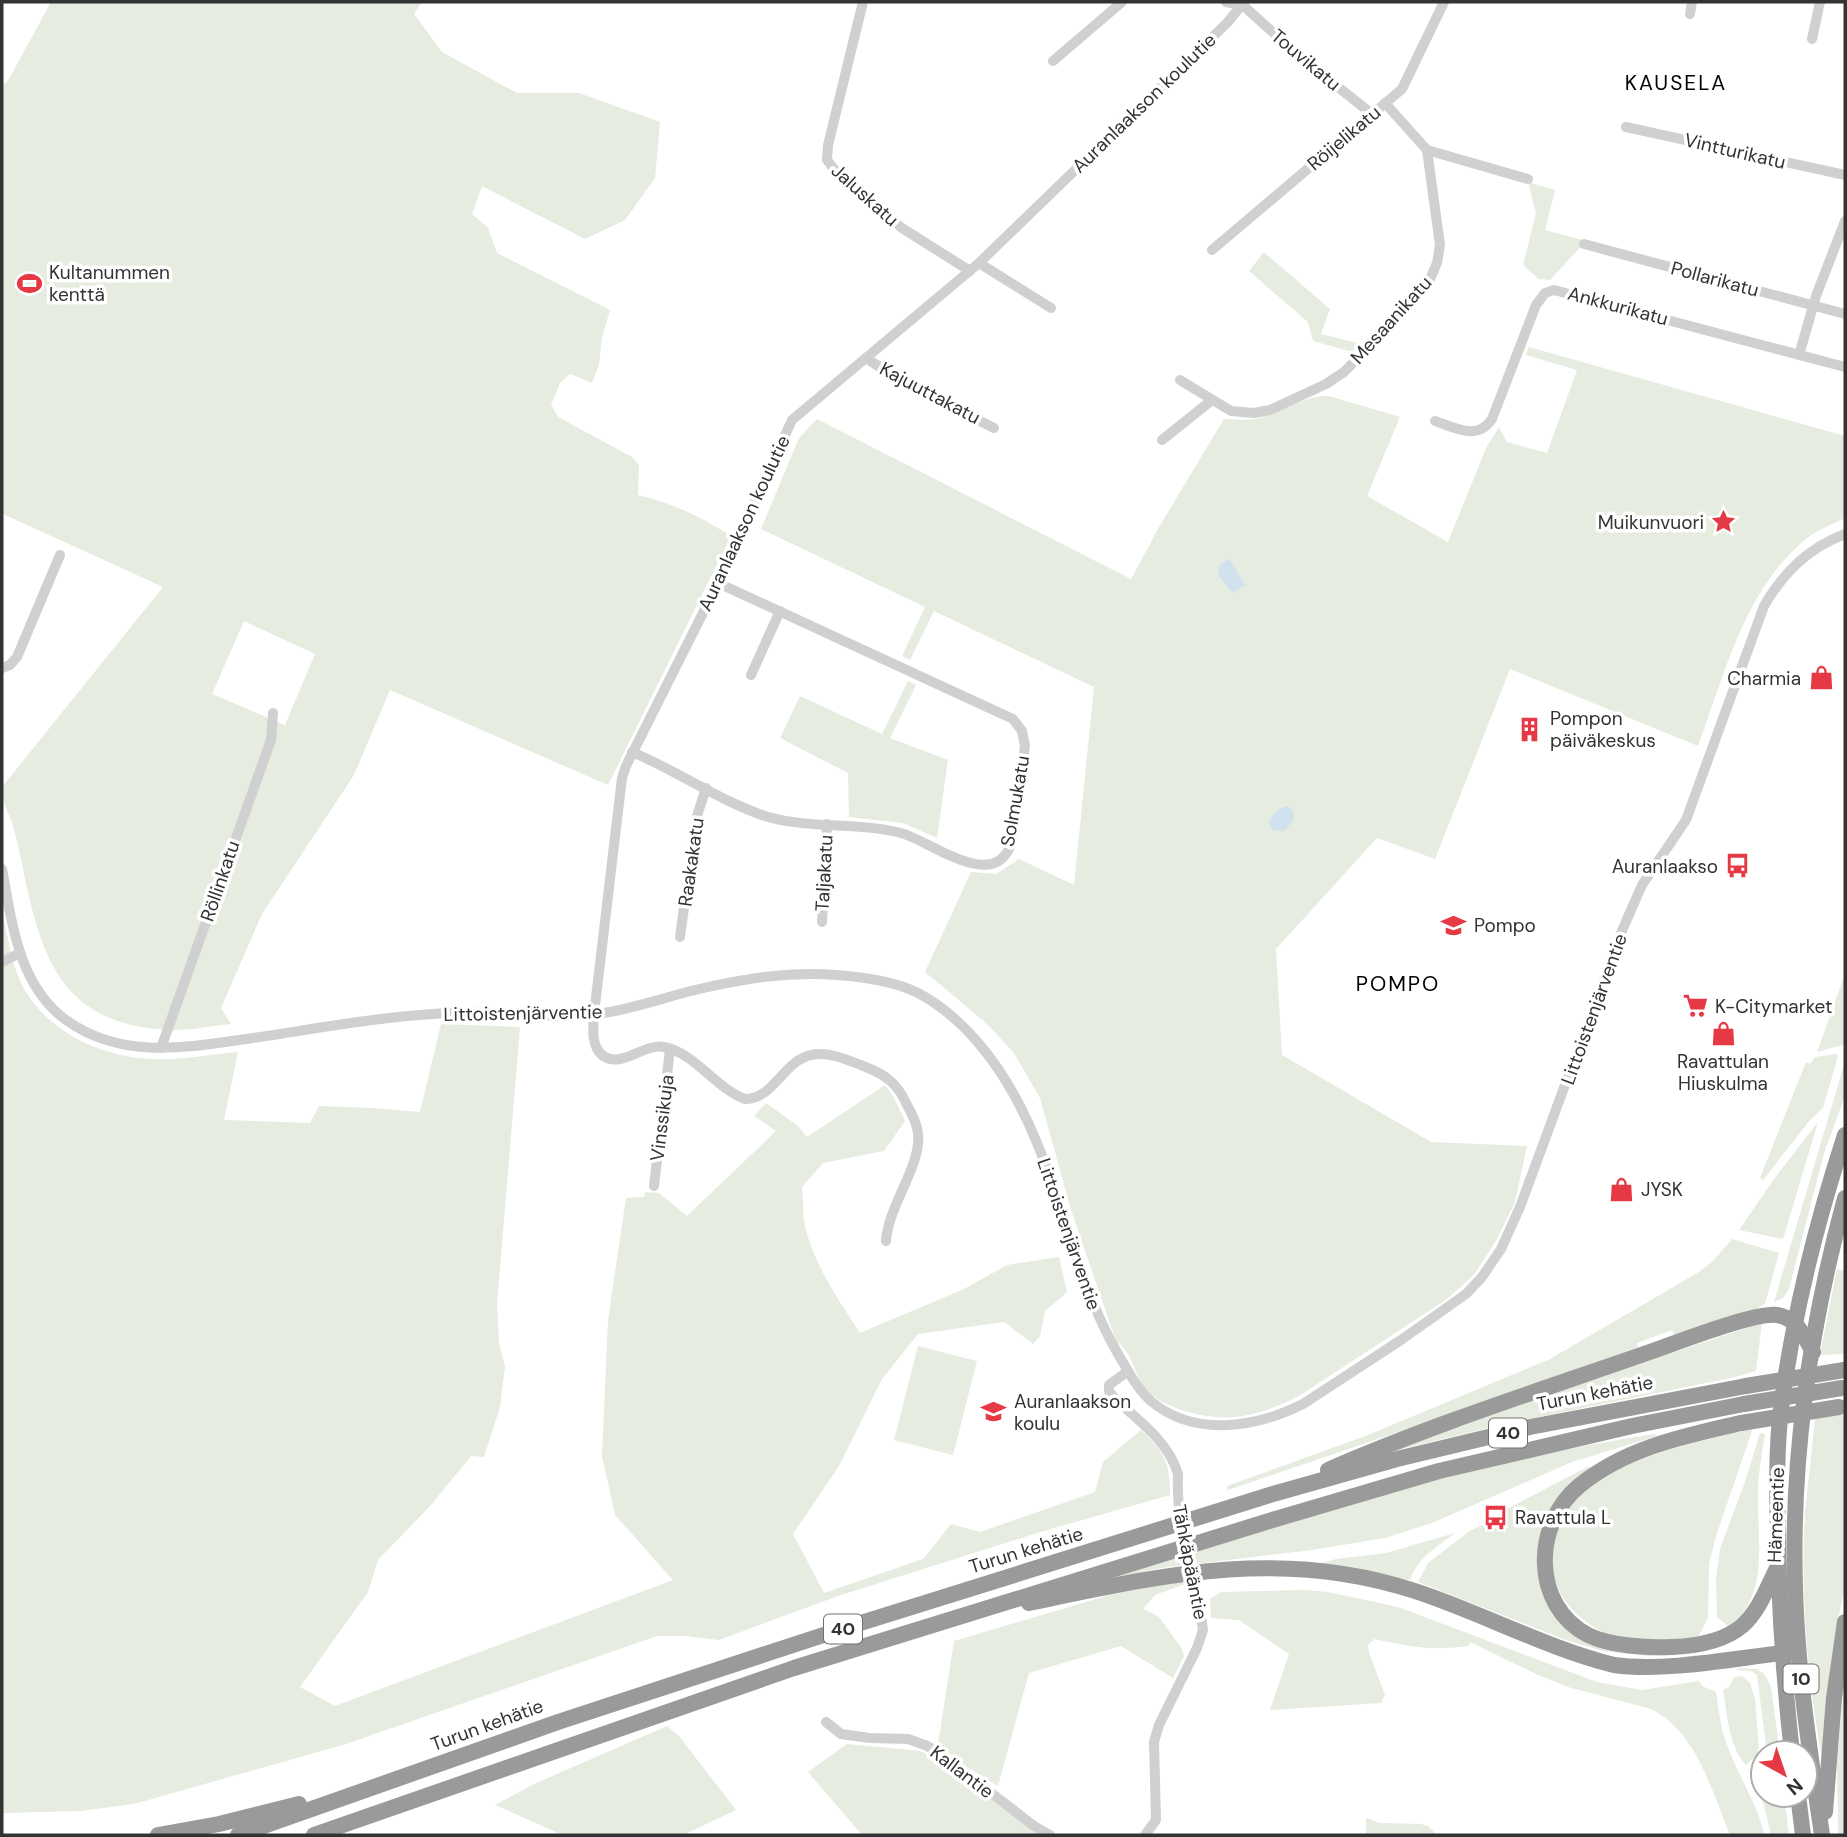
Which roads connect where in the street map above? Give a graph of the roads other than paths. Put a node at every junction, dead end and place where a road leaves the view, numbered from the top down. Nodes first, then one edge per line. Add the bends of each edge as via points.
1 (863, 2) edge
2 (1122, 2) edge
3 (1226, 2) edge
4 (1444, 2) edge
5 (1692, 2) edge
6 (1820, 2) edge
7 (1243, 4) edge
8 (1690, 14) dead end
9 (1812, 39) dead end
10 (1053, 61) dead end
11 (1385, 103) junction
12 (1372, 114) junction
13 (1626, 127) dead end
14 (1427, 150) junction
15 (1845, 175) edge
16 (1528, 179) dead end
17 (1845, 221) edge
18 (1584, 244) dead end
19 (1212, 250) dead end
20 (975, 267) junction
21 (1812, 306) junction
22 (1051, 308) dead end
23 (1845, 314) edge
24 (1799, 355) junction
25 (866, 358) junction
26 (1845, 367) edge
27 (1180, 380) dead end
28 (1212, 400) junction
29 (1435, 421) dead end
30 (994, 428) dead end
31 (1161, 440) dead end
32 (1845, 534) edge
33 (60, 555) dead end
34 (718, 583) junction
35 (780, 611) junction
36 (2, 668) edge
37 (751, 675) dead end
38 (273, 713) dead end
39 (632, 752) junction
40 (706, 788) junction
41 (827, 824) junction
42 (2, 869) edge
43 (822, 922) dead end
44 (680, 937) dead end
45 (20, 953) junction
46 (2, 962) edge
47 (594, 1014) junction
48 (161, 1048) junction
49 (670, 1049) junction
50 (1845, 1135) edge
51 (653, 1186) dead end
52 (1845, 1198) edge
53 (886, 1241) dead end
54 (1795, 1322) junction
55 (1813, 1352) junction
56 (1845, 1370) edge
57 (1128, 1371) junction
58 (1843, 1388) edge
59 (1842, 1406) edge
60 (1273, 1494) junction
61 (1779, 1565) junction
62 (955, 1619) junction
63 (1845, 1622) edge
64 (1798, 1647) junction
65 (1782, 1653) junction
66 (826, 1722) dead end
67 (1791, 1739) edge
68 (416, 1773) junction
69 (1800, 1809) edge
70 (158, 1835) edge
71 (238, 1835) edge
72 (316, 1835) edge
73 (1050, 1835) edge
74 (1145, 1835) edge
75 (1803, 1835) edge
76 (1822, 1835) edge

1 - 20 street, Jaluskatu via 827,160 902,228
2 - 10 street
3 - 7 street
4 - 11 street, Röijelikatu via 1406,83
5 - 8 street
6 - 9 street
7 - 12 street, Touvikatu
7 - 20 street, Auranlaakson koulutie
11 - 12 street, Röijelikatu
11 - 14 street
12 - 19 street, Röijelikatu
13 - 15 street, Vintturikatu
14 - 16 street
14 - 28 street, Mesaanikatu via 1440,245 1425,286 1352,365 1325,384 1254,413 1231,411
17 - 21 street
18 - 21 street, Pollarikatu
20 - 22 street
20 - 25 street, Auranlaakson koulutie
21 - 23 street, Pollarikatu
21 - 24 street
24 - 26 street, Ankkurikatu
24 - 29 street, Ankkurikatu via 1554,289 1536,305 1488,426 1473,432
25 - 30 street, Kajuuttakatu
25 - 34 street, Auranlaakson koulutie via 792,420
27 - 28 street, Mesaanikatu
28 - 31 street
32 - 57 street, Littoistenjärventie via 1797,561 1764,606 1686,820 1642,885 1520,1208 1502,1249 1482,1277 1452,1306 1369,1362 1303,1404 1264,1421 1213,1425 1170,1413 1148,1398
33 - 36 street via 17,657
34 - 35 street, Solmukatu
34 - 39 street, Auranlaakson koulutie
35 - 37 street
35 - 41 street, Solmukatu via 1004,714 1024,735 1012,841 996,862 986,865 964,860 903,833
38 - 48 street, Röllinkatu via 271,740
39 - 40 street, Solmukatu
39 - 47 street, Auranlaakson koulutie via 618,797
40 - 41 street, Solmukatu via 768,817
40 - 44 street, Raakakatu via 696,819
41 - 43 street, Taljakatu
42 - 45 street, Littoistenjärventie
45 - 46 street
45 - 48 street, Littoistenjärventie via 42,997 75,1026 113,1042
47 - 48 street, Littoistenjärventie via 416,1015 189,1048
47 - 49 street, Auranlaakson koulutie via 594,1040 606,1057 619,1059 660,1046
47 - 57 street, Littoistenjärventie via 780,975 860,978 920,994 969,1033 1008,1085 1042,1156 1089,1297
49 - 51 street, Vinssikuja
49 - 53 street via 745,1099 761,1095 792,1066 813,1054 845,1059 891,1080 903,1096 919,1137
50 - 54 highway, Hämeentie / 10
52 - 55 highway, Hämeentie / 10
54 - 55 highway
54 - 60 highway via 1777,1315 1759,1317 1695,1336 1389,1444
54 - 61 highway, Hämeentie / 10 via 1781,1410
55 - 64 highway, Hämeentie / 10 via 1794,1521
56 - 60 highway, Turun kehätie / 40, bridge via 1530,1427
57 - 74 street, Tähkäpääntie, bridge via 1109,1385 1109,1391 1154,1434 1178,1474 1177,1495 1203,1630 1158,1725 1154,1742 1156,1820
58 - 62 highway, Turun kehätie / 40, bridge via 1632,1426 1439,1471
59 - 61 highway, bridge via 1741,1423 1642,1449 1614,1463 1580,1485 1559,1508 1547,1533 1544,1558 1547,1584 1559,1608 1588,1635 1637,1646 1683,1647 1724,1637 1742,1626 1758,1607
60 - 68 highway, Turun kehätie / 40 via 825,1634
61 - 65 highway, Hämeentie / 10
62 - 65 highway via 1155,1576 1278,1568 1345,1574 1390,1584 1614,1665 1679,1665
62 - 72 highway, Turun kehätie / 40 via 781,1672
63 - 76 highway via 1833,1698
64 - 65 highway
64 - 76 highway, Hämeentie / 10
65 - 67 highway, Hämeentie / 10
66 - 73 street, Kallantie via 841,1734 908,1739 925,1745
68 - 70 highway
68 - 71 highway, Turun kehätie / 40
69 - 75 highway

